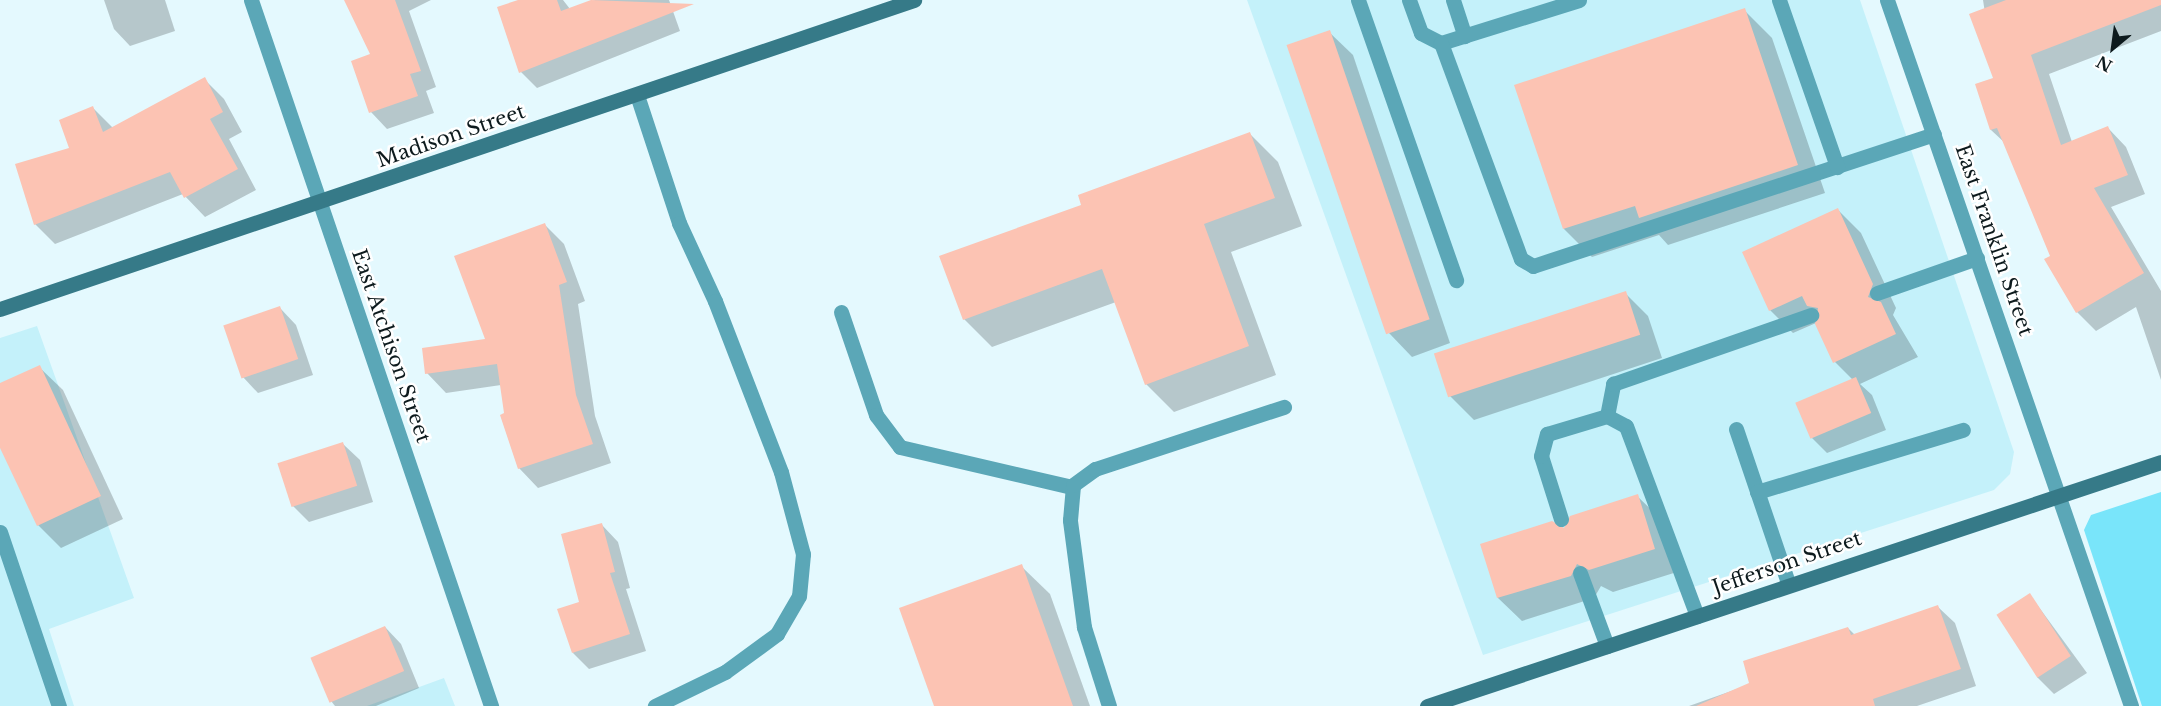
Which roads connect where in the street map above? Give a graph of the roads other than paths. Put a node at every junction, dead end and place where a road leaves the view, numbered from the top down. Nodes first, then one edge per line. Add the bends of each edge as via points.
1 (251, 0) edge
2 (914, 0) edge
3 (1358, 0) edge
4 (1409, 0) edge
5 (1453, 0) edge
6 (1579, 0) edge
7 (1779, 0) edge
8 (1887, 0) edge
9 (1465, 36) junction
10 (1441, 43) junction
11 (638, 95) junction
12 (1934, 135) junction
13 (1836, 167) junction
14 (320, 202) junction
15 (1977, 258) junction
16 (1456, 280) dead end
17 (1877, 293) dead end
18 (0, 309) edge
19 (841, 312) dead end
20 (1811, 315) dead end
21 (1284, 406) dead end
22 (1606, 416) junction
23 (1736, 429) dead end
24 (1963, 430) dead end
25 (2161, 462) edge
26 (1072, 487) junction
27 (1757, 492) junction
28 (2060, 495) junction
29 (1561, 519) dead end
30 (0, 532) edge
31 (1580, 573) dead end
32 (1788, 583) junction
33 (1696, 616) junction
34 (1607, 646) junction
35 (59, 706) edge
36 (492, 706) edge
37 (655, 706) edge
38 (1109, 706) edge
39 (1427, 706) edge
40 (2131, 706) edge

1 - 14 street, East Atchison Street
2 - 11 main road, Madison Street
3 - 16 street
4 - 10 street via 1420,33
5 - 9 street
6 - 9 street
7 - 13 street
8 - 12 street, East Franklin Street
9 - 10 street
10 - 13 street via 1521,259 1533,266
11 - 14 main road, Madison Street
11 - 37 street via 679,223 715,301 781,472 803,554 799,596 777,634 725,672
12 - 13 street
12 - 15 street, East Franklin Street
14 - 18 main road, Madison Street
14 - 36 street, East Atchison Street
15 - 17 street
15 - 28 street, East Franklin Street
19 - 26 street via 876,415 900,447
20 - 22 street via 1613,384
21 - 26 street via 1095,469
22 - 29 street via 1547,434 1541,456
22 - 33 street via 1626,426
23 - 27 street
24 - 27 street
25 - 28 main road, Jefferson Street
26 - 38 street via 1070,520 1084,627
27 - 32 street
28 - 32 main road, Jefferson Street
28 - 40 street, East Franklin Street
30 - 35 street
31 - 34 street
32 - 33 main road, Jefferson Street
33 - 34 main road, Jefferson Street
34 - 39 main road, Jefferson Street

